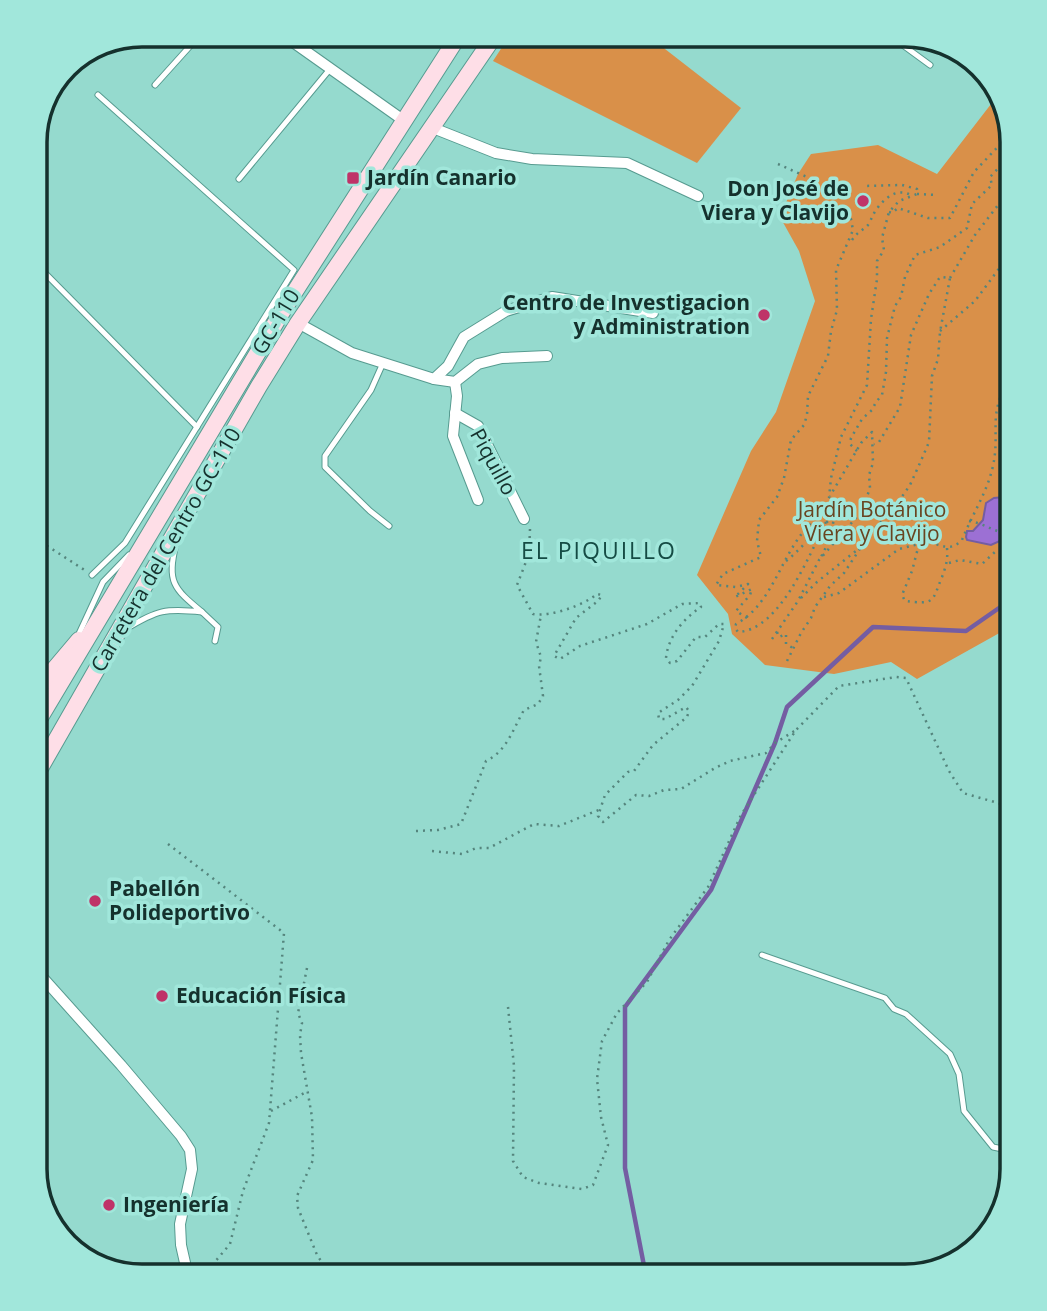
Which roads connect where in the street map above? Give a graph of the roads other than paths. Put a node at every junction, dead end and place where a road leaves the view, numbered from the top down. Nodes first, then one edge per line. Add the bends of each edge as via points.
1 (189, 47) edge
2 (300, 47) edge
3 (451, 47) edge
4 (487, 47) edge
5 (905, 47) edge
6 (930, 65) dead end
7 (330, 69) junction
8 (155, 85) dead end
9 (98, 96) dead end
10 (403, 120) junction
11 (433, 128) junction
12 (239, 179) dead end
13 (698, 196) dead end
14 (47, 275) edge
15 (653, 313) dead end
16 (298, 323) junction
17 (547, 356) dead end
18 (383, 363) junction
19 (434, 379) junction
20 (455, 382) junction
21 (455, 413) junction
22 (197, 427) junction
23 (478, 500) dead end
24 (524, 519) road end
25 (389, 526) dead end
26 (179, 529) junction
27 (148, 535) junction
28 (92, 575) road end
29 (202, 612) junction
30 (101, 614) junction
31 (118, 635) junction
32 (215, 640) dead end
33 (72, 649) junction
34 (47, 678) edge
35 (47, 707) edge
36 (47, 756) edge
37 (762, 956) dead end
38 (47, 982) edge
39 (1000, 1148) edge
40 (185, 1264) edge

1 - 8 lane
2 - 7 street
3 - 10 main road, GC-110 / GC-110
4 - 11 main road, GC-110 / GC-110
5 - 6 lane
7 - 10 street
7 - 12 lane
9 - 22 lane via 294,270
10 - 27 main road, GC-110 / GC-110
11 - 13 street via 496,153 627,163
11 - 16 main road, GC-110 / GC-110
14 - 22 lane
15 - 19 street via 552,297 506,312 464,337 448,366
16 - 18 street via 352,353
16 - 26 main road, Carretera del Centro GC-110 / GC-110
17 - 20 street via 478,364
18 - 19 street
18 - 25 lane via 324,461 375,517
19 - 20 street
20 - 21 street
21 - 23 street via 453,436
21 - 24 street, Piquillo via 478,426
22 - 28 lane via 125,543
26 - 29 lane via 170,570 179,593
26 - 31 main road, Carretera del Centro GC-110 / GC-110
27 - 30 main road, GC-110 / GC-110
27 - 33 lane via 103,582
29 - 31 lane via 172,609 148,615
29 - 32 lane via 218,627
30 - 33 main road
30 - 35 main road, Carretera del Centro GC-110 / GC-110
31 - 36 main road, Carretera del Centro GC-110 / GC-110
33 - 34 main road
37 - 39 lane via 885,998 906,1014 950,1055 959,1074 964,1111 993,1147
38 - 40 street via 190,1150 192,1169 180,1224

